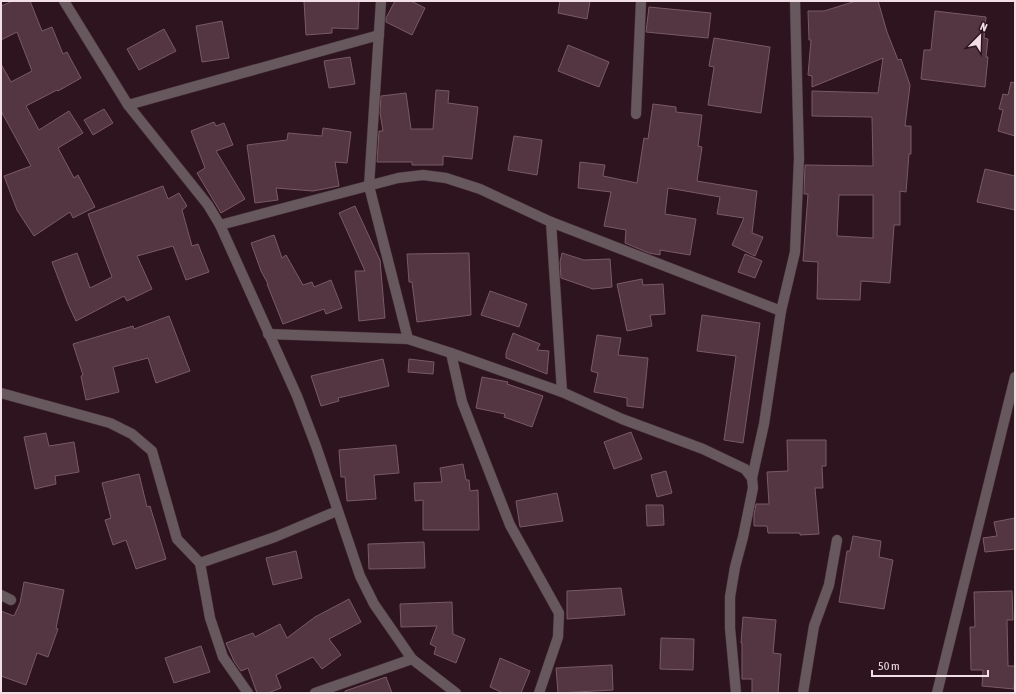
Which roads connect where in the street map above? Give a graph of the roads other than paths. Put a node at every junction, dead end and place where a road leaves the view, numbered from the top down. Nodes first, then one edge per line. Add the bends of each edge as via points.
1 (64, 1) edge
2 (382, 1) edge
3 (641, 1) edge
4 (795, 1) edge
5 (379, 35) junction
6 (128, 105) junction
7 (636, 114) dead end
8 (369, 186) junction
9 (551, 222) junction
10 (220, 225) junction
11 (781, 311) junction
12 (268, 334) junction
13 (408, 339) junction
14 (451, 353) junction
15 (1015, 377) edge
16 (562, 392) junction
17 (1, 393) edge
18 (752, 478) junction
19 (337, 511) junction
20 (837, 540) dead end
21 (200, 563) junction
22 (1, 594) edge
23 (11, 600) dead end
24 (412, 659) junction
25 (248, 693) edge
26 (315, 693) edge
27 (456, 693) edge
28 (539, 693) edge
29 (736, 693) edge
30 (803, 693) edge
31 (937, 693) edge

1 - 6 street
2 - 5 street
3 - 7 street
4 - 11 street via 799,158 795,252
5 - 6 street
5 - 8 street
6 - 10 street via 208,205
8 - 9 street via 410,176 446,178 480,189
8 - 10 street
8 - 13 street
9 - 11 street
9 - 16 street
10 - 12 street
11 - 18 street via 764,424
12 - 13 street
12 - 19 street via 316,446
13 - 14 street
14 - 16 street
14 - 28 street via 462,402 510,524 559,613 558,637
15 - 31 street
16 - 18 street via 622,419 710,453 745,469
17 - 21 street via 110,423 132,434 152,451 177,539
18 - 29 street via 754,488 730,598
19 - 21 street
19 - 24 street via 360,576 374,604
20 - 30 street via 829,585 814,626
21 - 25 street via 210,618 222,657
22 - 23 street
24 - 26 street
24 - 27 street

